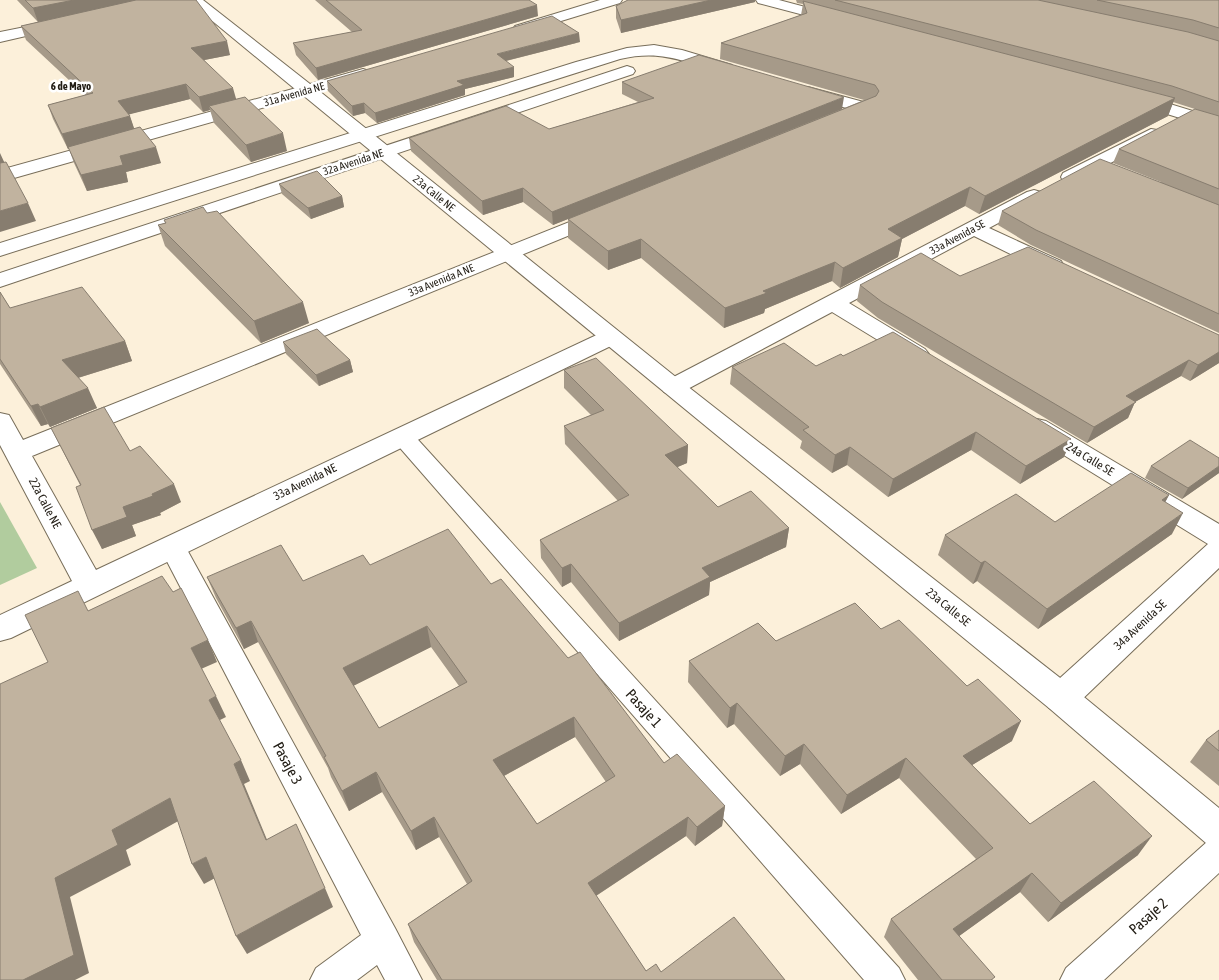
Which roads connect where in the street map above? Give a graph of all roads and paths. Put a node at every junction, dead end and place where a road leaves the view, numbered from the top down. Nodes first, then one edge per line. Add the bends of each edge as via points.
1 (194, 0) edge
2 (615, 0) edge
3 (763, 0) edge
4 (76, 21) edge
5 (857, 25) edge
6 (503, 34) edge
7 (0, 38) edge
8 (678, 54) junction
9 (382, 69) edge
10 (743, 73) edge
11 (790, 86) edge
12 (307, 90) junction
13 (1122, 95) edge
14 (1188, 114) junction
15 (837, 119) edge
16 (1219, 125) edge
17 (383, 152) junction
18 (0, 176) edge
19 (617, 208) edge
20 (972, 228) junction
21 (0, 250) edge
22 (507, 253) junction
23 (1069, 274) edge
24 (0, 280) edge
25 (833, 303) junction
26 (611, 337) junction
27 (934, 364) edge
28 (673, 387) junction
29 (1018, 415) edge
30 (0, 421) edge
31 (402, 436) junction
32 (17, 452) junction
33 (1219, 537) edge
34 (172, 546) junction
35 (1219, 551) edge
36 (90, 586) junction
37 (0, 629) edge
38 (1061, 698) junction
39 (1219, 832) edge
40 (1219, 852) edge
41 (383, 940) junction
42 (328, 980) edge
43 (404, 980) edge
44 (887, 980) edge
45 (1078, 980) edge

1 - 12 street, 23a Calle NE
2 - 6 street
3 - 5 street
4 - 7 street
8 - 10 street
8 - 17 street, 32a Avenida NE
8 - 21 street via 654,50 582,65
9 - 12 street, 31a Avenida NE
11 - 15 street via 865,108
12 - 17 street, 23a Calle NE
12 - 18 street, 31a Avenida NE
13 - 14 street
14 - 16 street
14 - 20 street, 33a Avenida SE via 1103,168
17 - 22 street, 23a Calle NE
17 - 24 street, 32a Avenida NE
19 - 22 street, 33a Avenida A NE
20 - 23 street
20 - 25 street, 33a Avenida SE
22 - 26 street, 23a Calle NE
22 - 32 street, 33a Avenida A NE
25 - 27 street
25 - 28 street, 33a Avenida SE
26 - 28 street, 23a Calle NE
26 - 31 street, 33a Avenida NE
28 - 38 street, 23a Calle SE
29 - 33 street, 24a Calle SE
30 - 32 street, 22a Calle NE
31 - 34 street, 33a Avenida NE
31 - 44 lane, Pasaje 1
32 - 36 street, 22a Calle NE
34 - 36 street, 33a Avenida NE
34 - 41 lane, Pasaje 3
35 - 38 street, 34a Avenida SE
36 - 37 street, 33a Avenida NE
38 - 39 street, 23a Calle SE
40 - 45 lane, Pasaje 2
41 - 42 lane
41 - 43 lane, Pasaje 3

